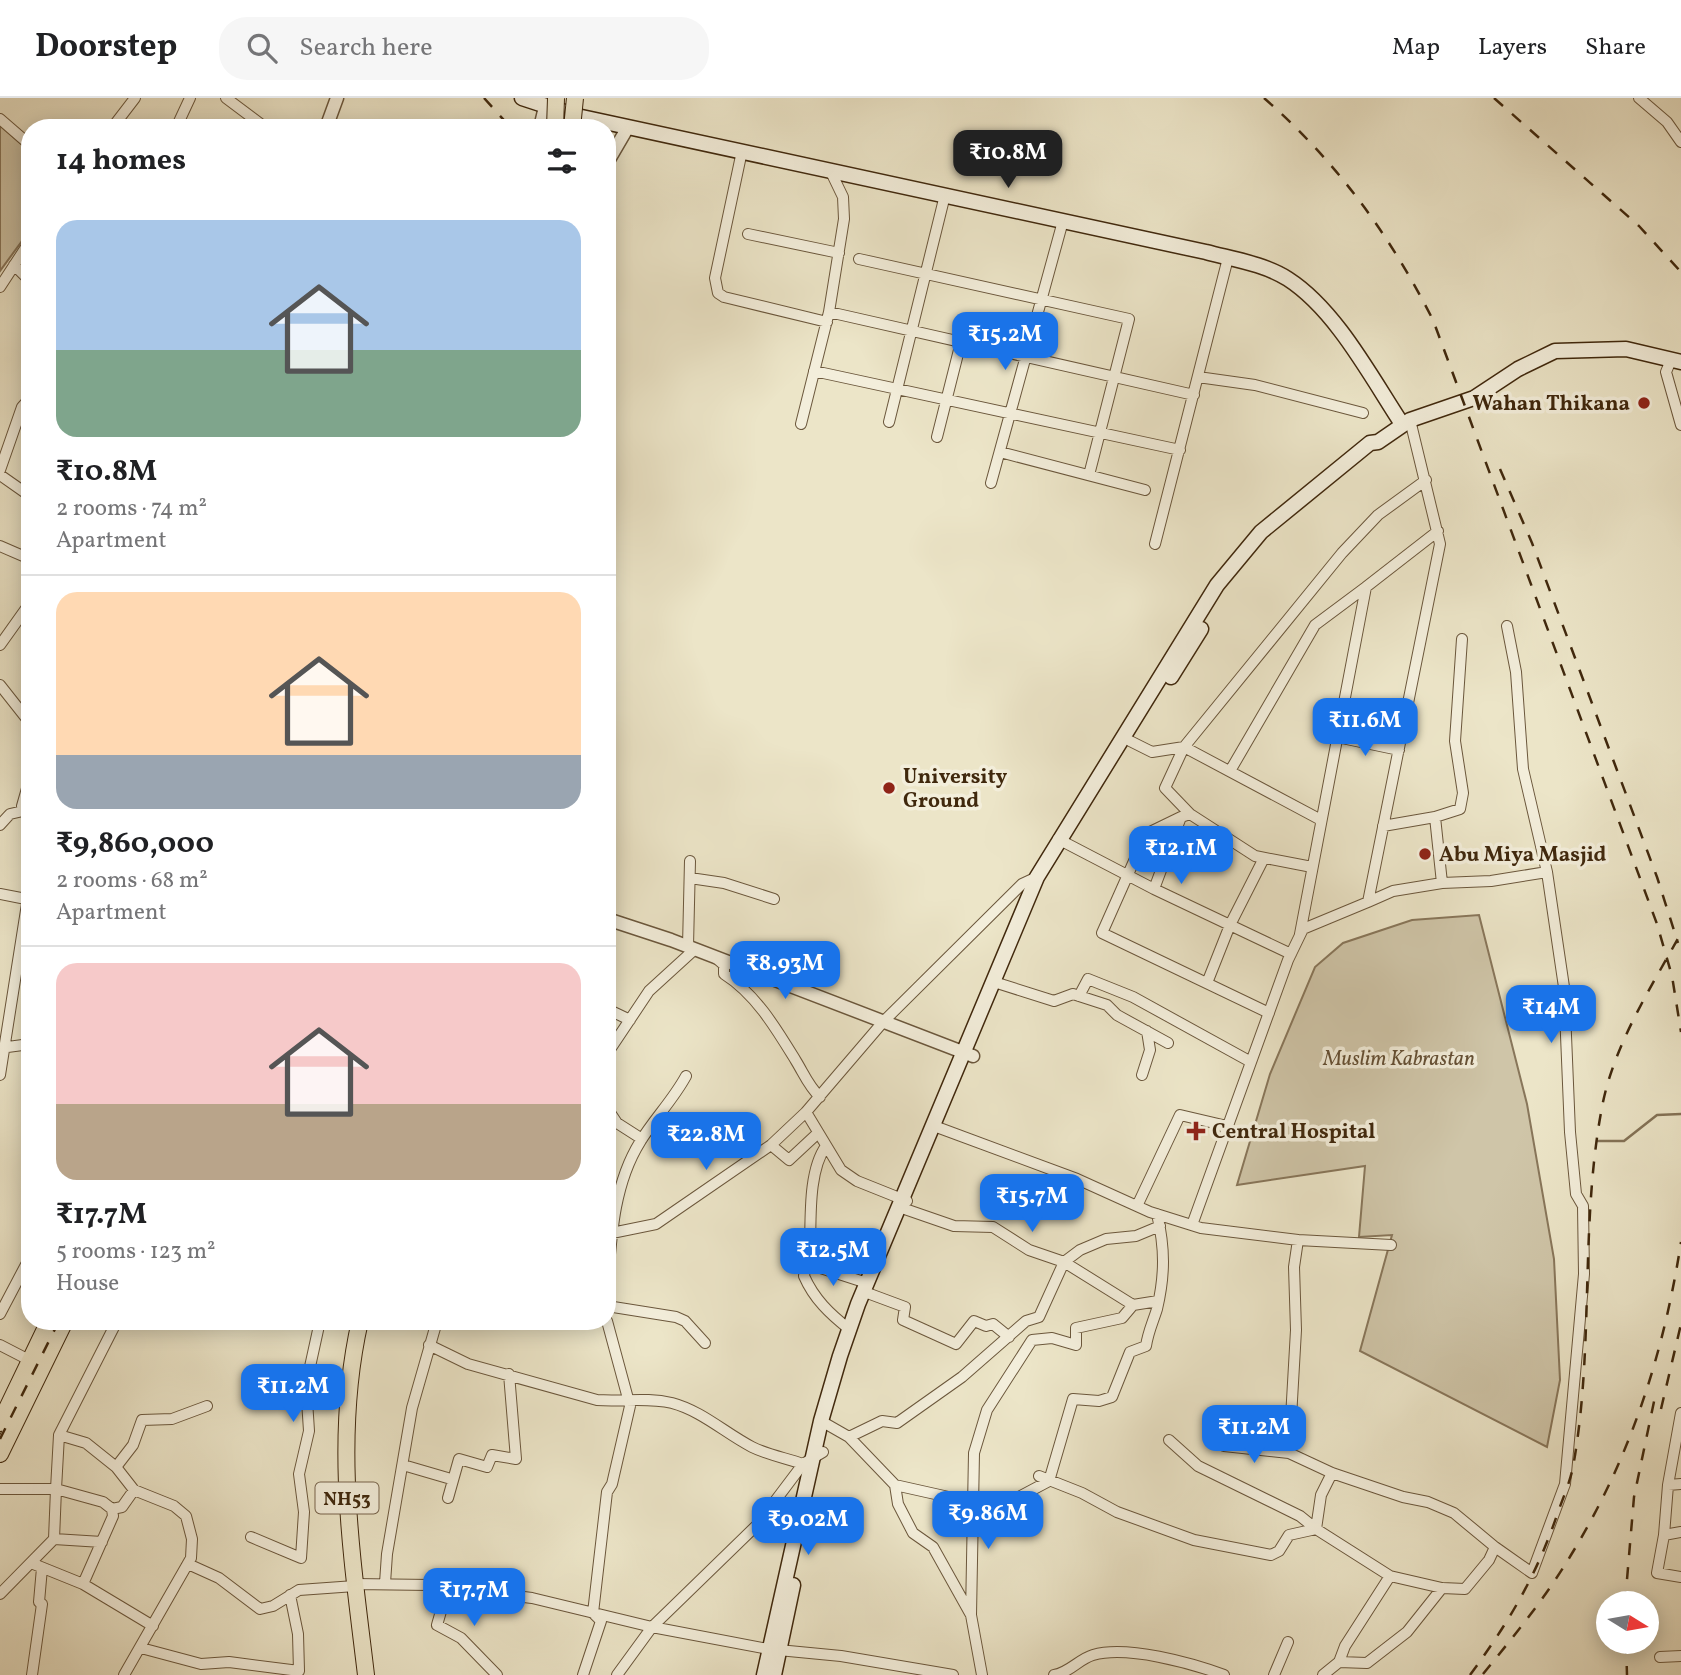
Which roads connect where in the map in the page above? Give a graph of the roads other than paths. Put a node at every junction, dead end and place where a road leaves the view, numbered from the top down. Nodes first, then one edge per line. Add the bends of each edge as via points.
1 (135, 98) edge
2 (190, 98) edge
3 (226, 98) edge
4 (337, 98) edge
5 (522, 98) edge
6 (575, 98) edge
7 (1639, 98) edge
8 (551, 103) edge
9 (0, 119) edge
10 (119, 119) edge
11 (180, 119) edge
12 (254, 119) edge
13 (329, 119) edge
14 (573, 119) edge
15 (602, 119) edge
16 (616, 123) edge
17 (628, 127) junction
18 (21, 137) edge
19 (1681, 142) edge
20 (616, 148) edge
21 (742, 151) junction
22 (830, 170) junction
23 (945, 195) junction
24 (1063, 220) junction
25 (748, 234) dead end
26 (839, 253) junction
27 (21, 254) edge
28 (1228, 258) junction
29 (859, 259) dead end
30 (14, 265) junction
31 (21, 272) edge
32 (925, 273) junction
33 (0, 287) edge
34 (1041, 300) junction
35 (828, 317) junction
36 (911, 331) junction
37 (961, 342) junction
38 (1025, 356) junction
39 (1676, 361) edge
40 (814, 371) junction
41 (1113, 376) junction
42 (1198, 377) junction
43 (897, 390) junction
44 (1194, 395) junction
45 (946, 400) junction
46 (21, 410) edge
47 (1010, 413) junction
48 (1363, 413) dead end
49 (889, 422) dead end
50 (1406, 422) junction
51 (801, 424) dead end
52 (1681, 425) edge
53 (1097, 433) junction
54 (937, 437) dead end
55 (1181, 450) junction
56 (1000, 452) junction
57 (0, 472) edge
58 (1089, 475) junction
59 (1426, 480) junction
60 (991, 483) dead end
61 (21, 489) edge
62 (1146, 490) dead end
63 (1438, 531) junction
64 (1155, 544) dead end
65 (0, 546) edge
66 (21, 555) edge
67 (1366, 587) junction
68 (21, 614) edge
69 (1507, 626) dead end
70 (2, 638) edge
71 (1462, 639) dead end
72 (0, 685) edge
73 (1153, 696) junction
74 (21, 712) edge
75 (1337, 737) junction
76 (1130, 741) junction
77 (1184, 747) junction
78 (1399, 750) junction
79 (1230, 771) junction
80 (21, 815) edge
81 (1186, 816) junction
82 (1435, 817) junction
83 (1321, 820) junction
84 (0, 825) edge
85 (1383, 826) junction
86 (1061, 841) junction
87 (1264, 858) junction
88 (690, 861) dead end
89 (1312, 867) junction
90 (1547, 872) junction
91 (1127, 876) junction
92 (1037, 877) junction
93 (690, 878) junction
94 (1442, 883) junction
95 (1154, 889) junction
96 (0, 894) edge
97 (21, 898) edge
98 (774, 899) dead end
99 (1368, 902) junction
100 (616, 922) edge
101 (1230, 925) junction
102 (21, 931) edge
103 (1299, 936) junction
104 (691, 948) junction
105 (1291, 954) junction
106 (715, 957) junction
107 (1207, 982) junction
108 (998, 984) junction
109 (1079, 996) junction
110 (616, 1013) edge
111 (1269, 1013) junction
112 (630, 1020) junction
113 (883, 1023) junction
114 (1147, 1031) junction
115 (616, 1041) edge
116 (1168, 1043) dead end
117 (21, 1045) edge
118 (3, 1048) edge
119 (969, 1054) junction
120 (2, 1062) edge
121 (1251, 1062) junction
122 (0, 1074) edge
123 (1142, 1075) dead end
124 (686, 1076) dead end
125 (820, 1097) junction
126 (806, 1112) junction
127 (616, 1122) edge
128 (1227, 1126) junction
129 (937, 1127) junction
130 (818, 1133) junction
131 (642, 1139) junction
132 (771, 1145) junction
133 (826, 1146) junction
134 (903, 1204) junction
135 (1138, 1206) junction
136 (616, 1209) edge
137 (1157, 1214) junction
138 (1192, 1225) junction
139 (1160, 1226) junction
140 (616, 1232) edge
141 (1297, 1240) junction
142 (1391, 1245) dead end
143 (1064, 1262) junction
144 (808, 1264) junction
145 (21, 1274) edge
146 (868, 1288) junction
147 (1158, 1301) junction
148 (1133, 1305) junction
149 (616, 1307) edge
150 (0, 1314) edge
151 (849, 1329) junction
152 (45, 1330) edge
153 (61, 1330) edge
154 (112, 1330) edge
155 (318, 1330) edge
156 (359, 1330) edge
157 (434, 1330) edge
158 (609, 1330) edge
159 (1009, 1337) junction
160 (705, 1343) dead end
161 (0, 1345) edge
162 (429, 1345) junction
163 (31, 1361) junction
164 (509, 1374) junction
165 (628, 1398) junction
166 (207, 1406) dead end
167 (1681, 1413) edge
168 (0, 1423) edge
169 (825, 1423) junction
170 (59, 1435) junction
171 (849, 1437) junction
172 (1169, 1440) dead end
173 (1224, 1446) dead end
174 (1289, 1453) junction
175 (0, 1454) edge
176 (813, 1458) junction
177 (404, 1465) junction
178 (116, 1466) junction
179 (1332, 1472) junction
180 (1044, 1478) junction
181 (451, 1479) junction
182 (1681, 1484) edge
183 (895, 1485) junction
184 (1668, 1485) junction
185 (0, 1489) edge
186 (56, 1489) junction
187 (135, 1490) junction
188 (448, 1497) dead end
189 (975, 1508) junction
190 (112, 1509) junction
191 (1316, 1529) junction
192 (1681, 1532) edge
193 (1664, 1535) junction
194 (251, 1537) dead end
195 (54, 1539) junction
196 (102, 1542) junction
197 (1495, 1547) junction
198 (30, 1563) junction
199 (188, 1564) junction
200 (42, 1568) junction
201 (1390, 1576) junction
202 (1681, 1577) edge
203 (385, 1583) junction
204 (83, 1584) junction
205 (355, 1585) junction
206 (448, 1587) junction
207 (1442, 1588) junction
208 (0, 1594) edge
209 (290, 1595) junction
210 (593, 1613) junction
211 (971, 1615) junction
212 (153, 1626) junction
213 (652, 1626) junction
214 (1288, 1642) dead end
215 (141, 1648) junction
216 (774, 1650) junction
217 (1681, 1656) edge
218 (1660, 1657) dead end
219 (1339, 1662) junction
220 (33, 1675) edge
221 (124, 1675) edge
222 (366, 1675) edge
223 (497, 1675) edge
224 (583, 1675) edge
225 (617, 1675) edge
226 (764, 1675) edge
227 (774, 1675) edge
228 (953, 1675) edge
229 (982, 1675) edge
230 (1058, 1675) edge
231 (1224, 1675) edge
232 (1274, 1675) edge
233 (1322, 1675) edge

1 - 10 street
2 - 11 street
3 - 12 street
4 - 13 street
5 - 8 main road
6 - 14 main road, bridge
7 - 19 street via 1667,122
8 - 15 main road
9 - 18 street
16 - 17 main road
17 - 20 street
17 - 21 main road
21 - 22 main road
21 - 35 street via 715,278 718,293
22 - 23 main road
22 - 26 street via 843,197
23 - 24 main road
23 - 32 street
24 - 28 main road
24 - 34 street
25 - 26 street
26 - 35 street
27 - 30 street
28 - 42 street
28 - 50 main road via 1288,279 1317,305
29 - 32 street
30 - 31 street
30 - 33 street
32 - 34 street
32 - 36 street
34 - 38 street
34 - 41 street via 1129,319
35 - 36 street
35 - 40 street
36 - 37 street
36 - 43 street
37 - 38 street
37 - 45 street
38 - 41 street
38 - 47 street
39 - 50 main road via 1626,349 1555,351 1476,395
39 - 52 street via 1666,372
40 - 43 street
40 - 51 street
41 - 44 street
41 - 53 street
42 - 44 street
42 - 48 street via 1255,385
43 - 45 street
43 - 49 street
44 - 55 street
45 - 47 street
45 - 54 street
46 - 57 street
47 - 53 street
47 - 56 street
50 - 59 street
50 - 73 main road via 1266,540 1223,592
53 - 55 street
53 - 58 street
55 - 64 street
56 - 58 street
56 - 60 street
57 - 61 street
58 - 62 street
59 - 63 street
59 - 77 street via 1378,515 1342,553
63 - 67 street
63 - 78 street via 1440,544
65 - 66 street
67 - 75 street
67 - 79 street via 1315,625
68 - 70 street
69 - 90 street via 1516,672 1523,769
71 - 82 street via 1455,741 1463,793 1460,810
72 - 74 street
73 - 76 main road
73 - 86 main road
75 - 78 street
75 - 83 street
76 - 77 street via 1152,752
76 - 86 main road
77 - 79 street
77 - 81 street via 1165,788
78 - 85 street
79 - 83 street
80 - 84 street via 10,814
81 - 87 street
81 - 91 street via 1146,834
81 - 95 street
82 - 85 street
82 - 94 street
83 - 89 street
85 - 99 street
86 - 91 street
86 - 92 main road
86 - 108 main road
87 - 89 street
87 - 101 street
88 - 93 street
89 - 103 street
90 - 94 street
90 - 197 street via 1564,987 1570,1132 1576,1194 1583,1206 1584,1274 1565,1484 1548,1537 1532,1573
91 - 95 street
91 - 107 street via 1102,933
92 - 108 main road
92 - 113 street via 1012,894
93 - 98 street
93 - 104 street
94 - 99 street via 1392,891
95 - 101 street
96 - 97 street
99 - 103 street via 1303,929
100 - 104 street
101 - 105 street
101 - 107 street
102 - 118 street
103 - 105 street
104 - 106 street
104 - 112 street via 649,991
105 - 111 street
106 - 113 street
106 - 125 street via 724,965 724,974 741,984 777,1031
107 - 111 street
108 - 109 street via 1054,1001
108 - 119 main road
109 - 114 street via 1107,1005
109 - 121 street via 1088,979 1133,997
110 - 112 street
111 - 121 street
112 - 115 street
113 - 119 street
113 - 125 street
114 - 116 street
114 - 123 street via 1150,1050
117 - 118 street
118 - 120 street
119 - 129 main road
120 - 122 street
121 - 128 street
124 - 131 street
125 - 126 street
126 - 130 street
126 - 132 street
127 - 131 street
128 - 135 street via 1180,1115
128 - 138 street
129 - 134 main road
129 - 135 street
130 - 132 street via 789,1160
130 - 133 street
131 - 136 street
132 - 140 street via 656,1224
133 - 134 street via 841,1170
133 - 144 street via 818,1157 809,1214
134 - 143 street via 954,1226 993,1227 1029,1250
134 - 146 main road
135 - 137 street
137 - 138 street
137 - 139 street
138 - 141 street
139 - 143 street via 1136,1236 1106,1239
139 - 147 street via 1165,1273
141 - 142 street
141 - 174 street
143 - 148 street
143 - 159 street via 1039,1317 1026,1321
144 - 146 street
144 - 151 street via 804,1276 810,1290
145 - 150 street
146 - 151 main road
146 - 159 street via 905,1307 902,1320 956,1344 974,1321 993,1324
146 - 169 main road
147 - 148 street
147 - 180 street via 1146,1346 1130,1352 1112,1397 1073,1399
148 - 189 street via 1122,1318 1076,1328 1076,1346 1052,1338 1032,1340 988,1410 974,1453
149 - 160 street via 676,1317
151 - 169 main road
152 - 163 main road
153 - 175 main road
154 - 170 street
155 - 194 street via 306,1385 309,1431 299,1474 304,1512 300,1558
156 - 205 main road, NH53 via 345,1451
157 - 162 street
158 - 165 street
159 - 171 street via 897,1423 882,1422
161 - 163 street
162 - 164 street via 468,1364
162 - 177 street via 412,1408
163 - 168 main road
164 - 165 street via 597,1400
164 - 181 street via 516,1459 492,1455 487,1467 459,1459
165 - 176 street via 689,1409 757,1449
165 - 210 street via 620,1451 607,1492
166 - 178 street via 172,1419 142,1420 133,1445
167 - 184 street
169 - 171 street
169 - 176 main road
170 - 178 street via 86,1443
170 - 186 street
171 - 183 street
172 - 191 street via 1198,1466 1300,1516
173 - 174 street
174 - 179 street
176 - 213 street via 757,1525
176 - 216 main road
177 - 181 street
177 - 203 street
178 - 187 street
179 - 191 street via 1321,1495
179 - 197 street via 1454,1513
180 - 189 street via 1017,1498
180 - 191 street via 1164,1531 1249,1551 1271,1555 1289,1535
181 - 188 street
182 - 184 street
183 - 189 street
183 - 211 street via 898,1504 913,1533 933,1547
184 - 193 street
185 - 186 street
186 - 190 street via 103,1502
186 - 195 street
187 - 190 street via 122,1507
187 - 199 street via 186,1516 192,1539
189 - 211 street
190 - 196 street
191 - 201 street
192 - 193 street
193 - 202 street via 1657,1573
195 - 196 street
195 - 198 street
196 - 204 street
197 - 207 street via 1465,1589
198 - 200 street
198 - 208 street
199 - 209 street via 219,1578 260,1609
199 - 212 street
200 - 204 street
200 - 220 street
201 - 207 street
201 - 219 street
203 - 205 street
203 - 206 street
204 - 212 street
205 - 209 street via 309,1587
205 - 222 main road, NH53
206 - 210 street via 532,1598
206 - 223 street via 437,1625 461,1638
207 - 219 street via 1407,1632 1367,1663
209 - 215 street via 299,1671 229,1662 201,1664
210 - 213 street
210 - 224 street via 601,1621
211 - 229 street
212 - 215 street
213 - 216 street
213 - 225 street
214 - 232 street
215 - 221 street
216 - 226 main road
216 - 227 main road
216 - 228 street
217 - 218 street
219 - 233 street
230 - 231 street via 1091,1655 1118,1653 1169,1659

